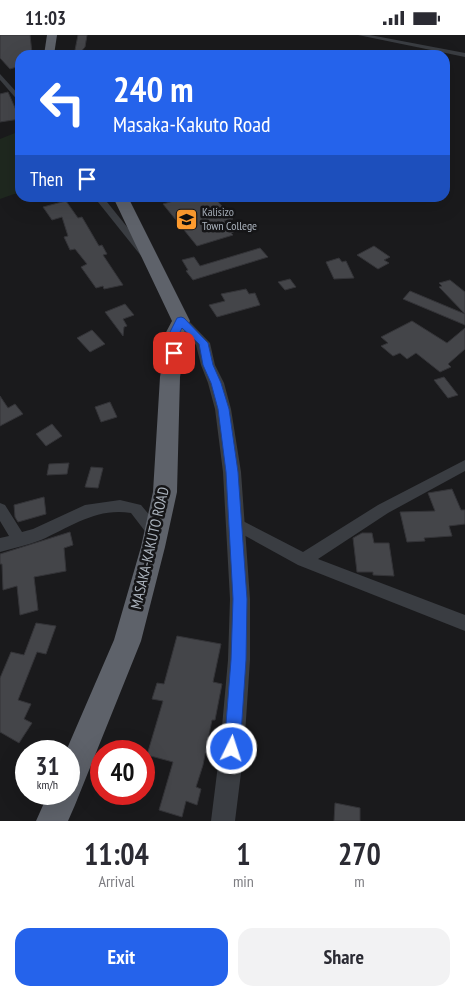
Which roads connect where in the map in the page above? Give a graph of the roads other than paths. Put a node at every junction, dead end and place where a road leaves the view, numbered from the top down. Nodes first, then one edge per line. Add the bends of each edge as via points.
1 (60, 35) edge
2 (361, 35) edge
3 (51, 38) edge
4 (439, 50) edge
5 (450, 52) edge
6 (465, 55) edge
7 (0, 75) edge
8 (15, 94) edge
9 (102, 202) edge
10 (122, 202) edge
11 (152, 265) junction
12 (181, 321) junction
13 (465, 465) edge
14 (0, 509) edge
15 (236, 523) junction
16 (156, 534) junction
17 (19, 540) junction
18 (0, 545) edge
19 (303, 560) junction
20 (461, 622) edge
21 (465, 634) edge
22 (80, 756) edge
23 (59, 805) edge
24 (52, 821) edge
25 (223, 821) edge

1 - 3 street
2 - 4 street
5 - 6 street
7 - 8 street
9 - 11 street
10 - 11 highway
11 - 12 highway
12 - 15 street via 203,343 216,383 232,472
12 - 16 highway, MASAKA-KAKUTO ROAD via 173,336 165,492
13 - 19 street via 383,509
14 - 17 street
15 - 19 street
15 - 25 street via 239,660
16 - 17 street via 136,509 120,506 85,511
16 - 22 highway, MASAKA-KAKUTO ROAD via 128,641
17 - 18 street
19 - 20 street
20 - 21 street
23 - 24 highway

